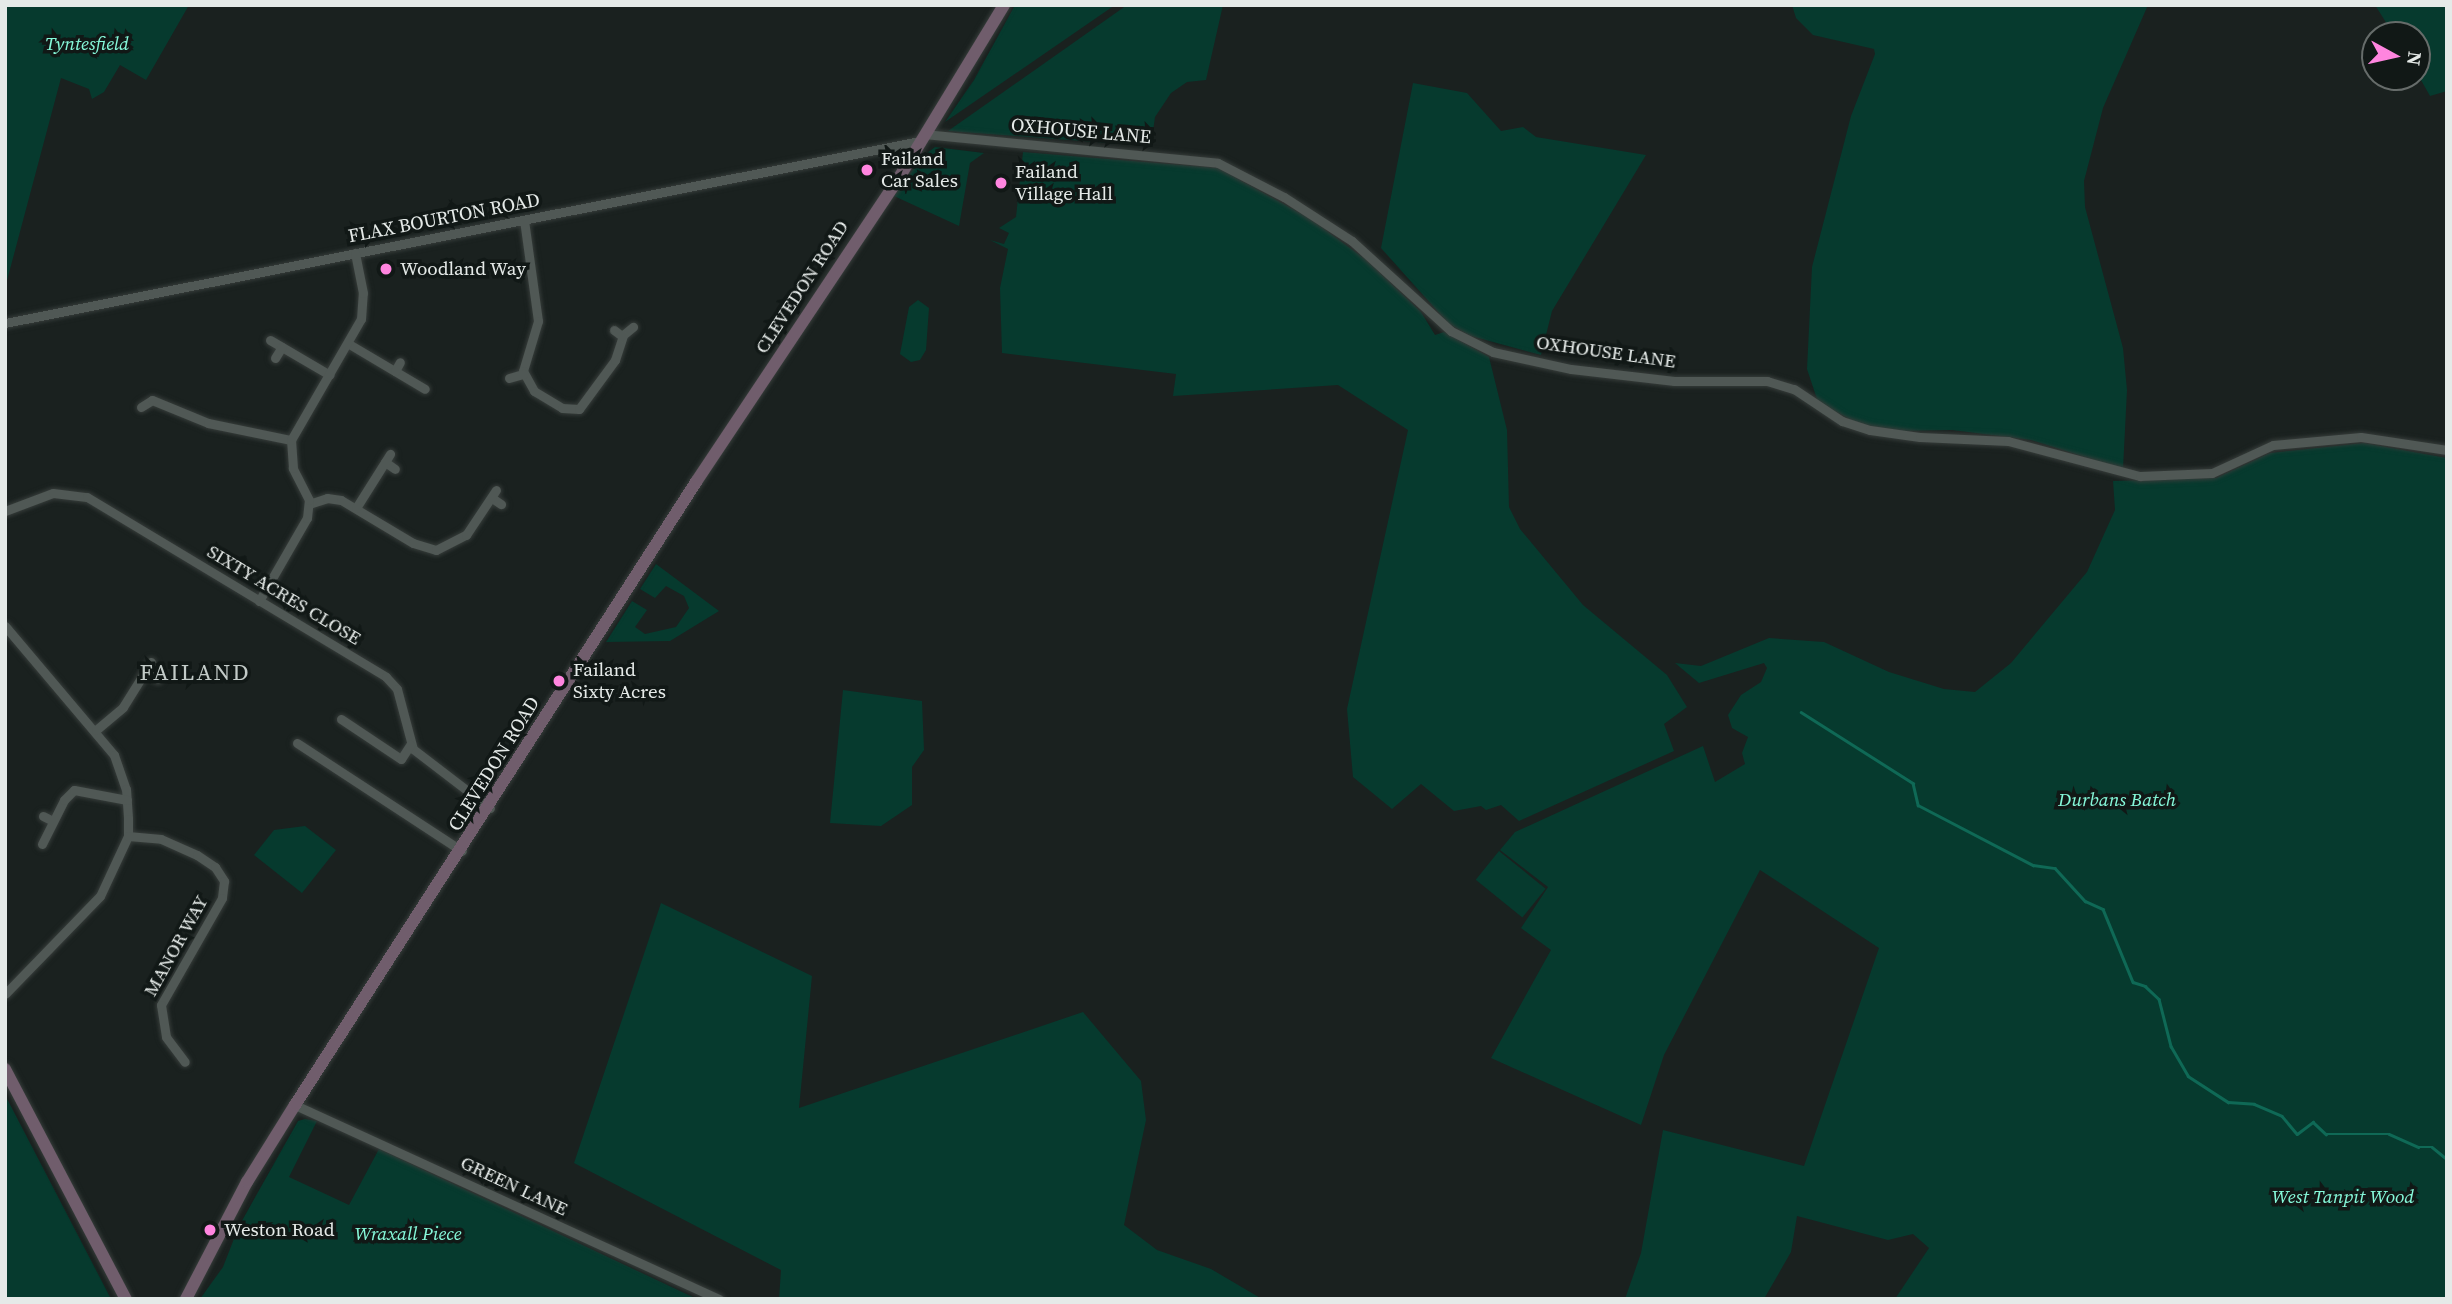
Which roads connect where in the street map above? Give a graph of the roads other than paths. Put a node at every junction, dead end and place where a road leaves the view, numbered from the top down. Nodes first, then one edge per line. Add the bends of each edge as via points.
1 (1004, 5) edge
2 (919, 142) junction
3 (524, 220) junction
4 (355, 253) junction
5 (5, 323) edge
6 (633, 327) dead end
7 (614, 330) dead end
8 (622, 337) junction
9 (270, 340) dead end
10 (349, 344) junction
11 (282, 347) junction
12 (275, 358) dead end
13 (400, 362) dead end
14 (395, 372) junction
15 (523, 374) junction
16 (330, 375) junction
17 (509, 378) dead end
18 (425, 389) dead end
19 (141, 407) dead end
20 (291, 440) junction
21 (2447, 450) edge
22 (395, 469) dead end
23 (309, 504) junction
24 (501, 504) dead end
25 (356, 508) junction
26 (5, 511) edge
27 (259, 601) junction
28 (5, 626) edge
29 (151, 662) dead end
30 (145, 671) junction
31 (158, 679) dead end
32 (341, 719) dead end
33 (96, 730) junction
34 (298, 743) dead end
35 (410, 745) junction
36 (127, 800) junction
37 (490, 808) junction
38 (43, 817) dead end
39 (53, 821) junction
40 (128, 836) junction
41 (42, 844) dead end
42 (462, 851) junction
43 (5, 994) edge
44 (185, 1062) dead end
45 (5, 1069) edge
46 (295, 1105) junction
47 (126, 1299) edge
48 (186, 1299) edge
49 (719, 1299) edge

1 - 2 main road, CLEVEDON ROAD
2 - 3 street, FLAX BOURTON ROAD
2 - 21 street, OXHOUSE LANE via 1218,163 1284,197 1360,247 1451,331 1493,352 1571,369 1674,381 1766,381 1794,389 1842,421 1870,430 1913,437 2008,441 2140,476 2211,473 2273,445 2361,437
2 - 37 main road, CLEVEDON ROAD via 899,173 893,174 891,186
3 - 4 street, FLAX BOURTON ROAD
3 - 15 street via 538,321
4 - 5 street, FLAX BOURTON ROAD
4 - 10 street via 363,307
6 - 8 street
7 - 8 street
8 - 15 street via 615,360 579,409 566,410 544,398
9 - 11 street
10 - 14 street
10 - 16 street
11 - 12 street
11 - 16 street
13 - 14 street
14 - 18 street
15 - 17 street
16 - 20 street
19 - 20 street via 152,400 208,423
20 - 23 street via 293,468
22 - 25 street via 388,458
23 - 25 street via 333,498
23 - 27 street via 305,523
24 - 25 street via 494,494 466,534 436,550 413,543
26 - 27 street, SIXTY ACRES CLOSE via 53,493 87,497
27 - 35 street, SIXTY ACRES CLOSE via 389,680 398,694
28 - 33 street
29 - 30 street
30 - 31 street
30 - 33 street via 123,707
32 - 35 street via 401,759
33 - 36 street via 119,765
34 - 42 street
35 - 37 street
36 - 39 street via 74,790
36 - 40 street
37 - 42 main road, CLEVEDON ROAD
38 - 39 street
39 - 41 street
40 - 43 street via 100,896
40 - 44 street, MANOR WAY via 153,836 197,855 215,867 224,881 222,898 161,1005 162,1026 173,1054
42 - 46 main road, CLEVEDON ROAD
45 - 47 main road
46 - 48 main road, CLEVEDON ROAD via 247,1182
46 - 49 street, GREEN LANE

